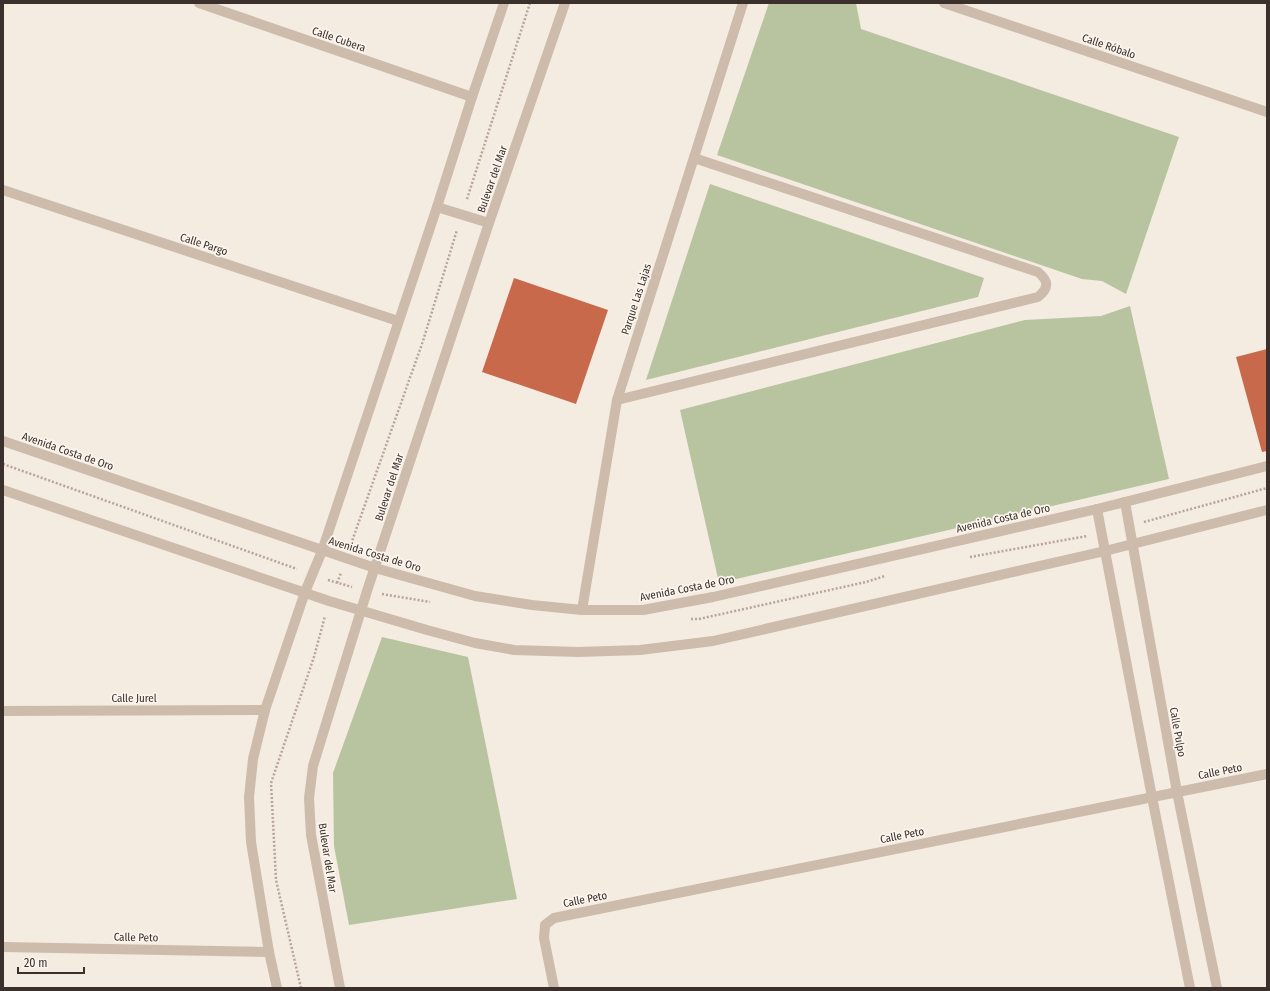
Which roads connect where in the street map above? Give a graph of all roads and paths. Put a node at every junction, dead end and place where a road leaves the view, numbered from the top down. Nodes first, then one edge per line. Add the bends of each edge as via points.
1 (199, 3) edge
2 (504, 3) edge
3 (530, 3) edge
4 (565, 3) edge
5 (743, 3) edge
6 (944, 3) edge
7 (472, 97) junction
8 (1267, 112) edge
9 (694, 158) junction
10 (3, 190) edge
11 (437, 207) junction
12 (462, 214) junction
13 (489, 223) junction
14 (398, 321) junction
15 (617, 400) junction
16 (3, 441) edge
17 (3, 464) edge
18 (1267, 466) edge
19 (1267, 488) edge
20 (3, 490) edge
21 (1125, 502) junction
22 (1097, 509) junction
23 (1267, 510) edge
24 (1128, 526) junction
25 (1102, 532) junction
26 (1132, 544) junction
27 (322, 550) junction
28 (1105, 551) junction
29 (969, 557) dead end
30 (346, 558) junction
31 (375, 568) junction
32 (312, 574) junction
33 (887, 575) dead end
34 (337, 583) junction
35 (367, 591) junction
36 (305, 592) junction
37 (329, 601) junction
38 (437, 603) dead end
39 (361, 610) junction
40 (582, 610) junction
41 (691, 619) dead end
42 (265, 710) junction
43 (3, 711) edge
44 (1267, 774) edge
45 (1177, 792) junction
46 (1152, 797) junction
47 (3, 947) edge
48 (269, 952) junction
49 (278, 988) edge
50 (301, 988) edge
51 (340, 988) edge
52 (554, 988) edge
53 (1190, 988) edge
54 (1218, 988) edge

1 - 7 street, Calle Cubera
2 - 7 street
3 - 12 path
4 - 13 street, Bulevar del Mar
5 - 9 street, Parque Las Lajas
6 - 8 street, Calle Róbalo
7 - 11 street
9 - 15 street, Parque Las Lajas
9 - 15 street via 1038,272 1047,284 1044,292 1038,297
10 - 14 street, Calle Pargo
11 - 12 street
11 - 14 street
12 - 13 street
12 - 30 path via 423,341
13 - 31 street, Bulevar del Mar
14 - 27 street
15 - 40 street, Parque Las Lajas
16 - 27 street, Avenida Costa de Oro
17 - 32 path
18 - 21 street, Avenida Costa de Oro
19 - 24 path
20 - 36 street
21 - 22 street, Avenida Costa de Oro
21 - 24 street, Calle Pulpo
22 - 25 street
22 - 40 street, Avenida Costa de Oro via 713,597 643,610
23 - 26 street
24 - 26 street, Calle Pulpo
25 - 28 street
25 - 29 path via 1076,539
26 - 28 street
26 - 45 street, Calle Pulpo
27 - 30 street, Avenida Costa de Oro
27 - 32 street
28 - 39 street via 713,641 640,650 514,650 476,643
28 - 46 street
30 - 31 street, Avenida Costa de Oro
30 - 34 path
31 - 35 street, Bulevar del Mar
31 - 40 street, Avenida Costa de Oro via 475,596
32 - 34 path
32 - 36 street
33 - 41 path via 843,587
34 - 35 path
34 - 37 path
35 - 38 path
35 - 39 street, Bulevar del Mar
36 - 37 street
36 - 42 street
37 - 39 street
37 - 50 path via 314,657 271,783 276,880
39 - 51 street, Bulevar del Mar via 313,766 309,798 311,835
42 - 43 street, Calle Jurel
42 - 48 street via 253,759 249,798 251,842
44 - 45 street, Calle Peto
45 - 46 street, Calle Peto
45 - 54 street, Calle Pulpo
46 - 52 street, Calle Peto via 554,918 545,925 544,938
46 - 53 street
47 - 48 street, Calle Peto
48 - 49 street

